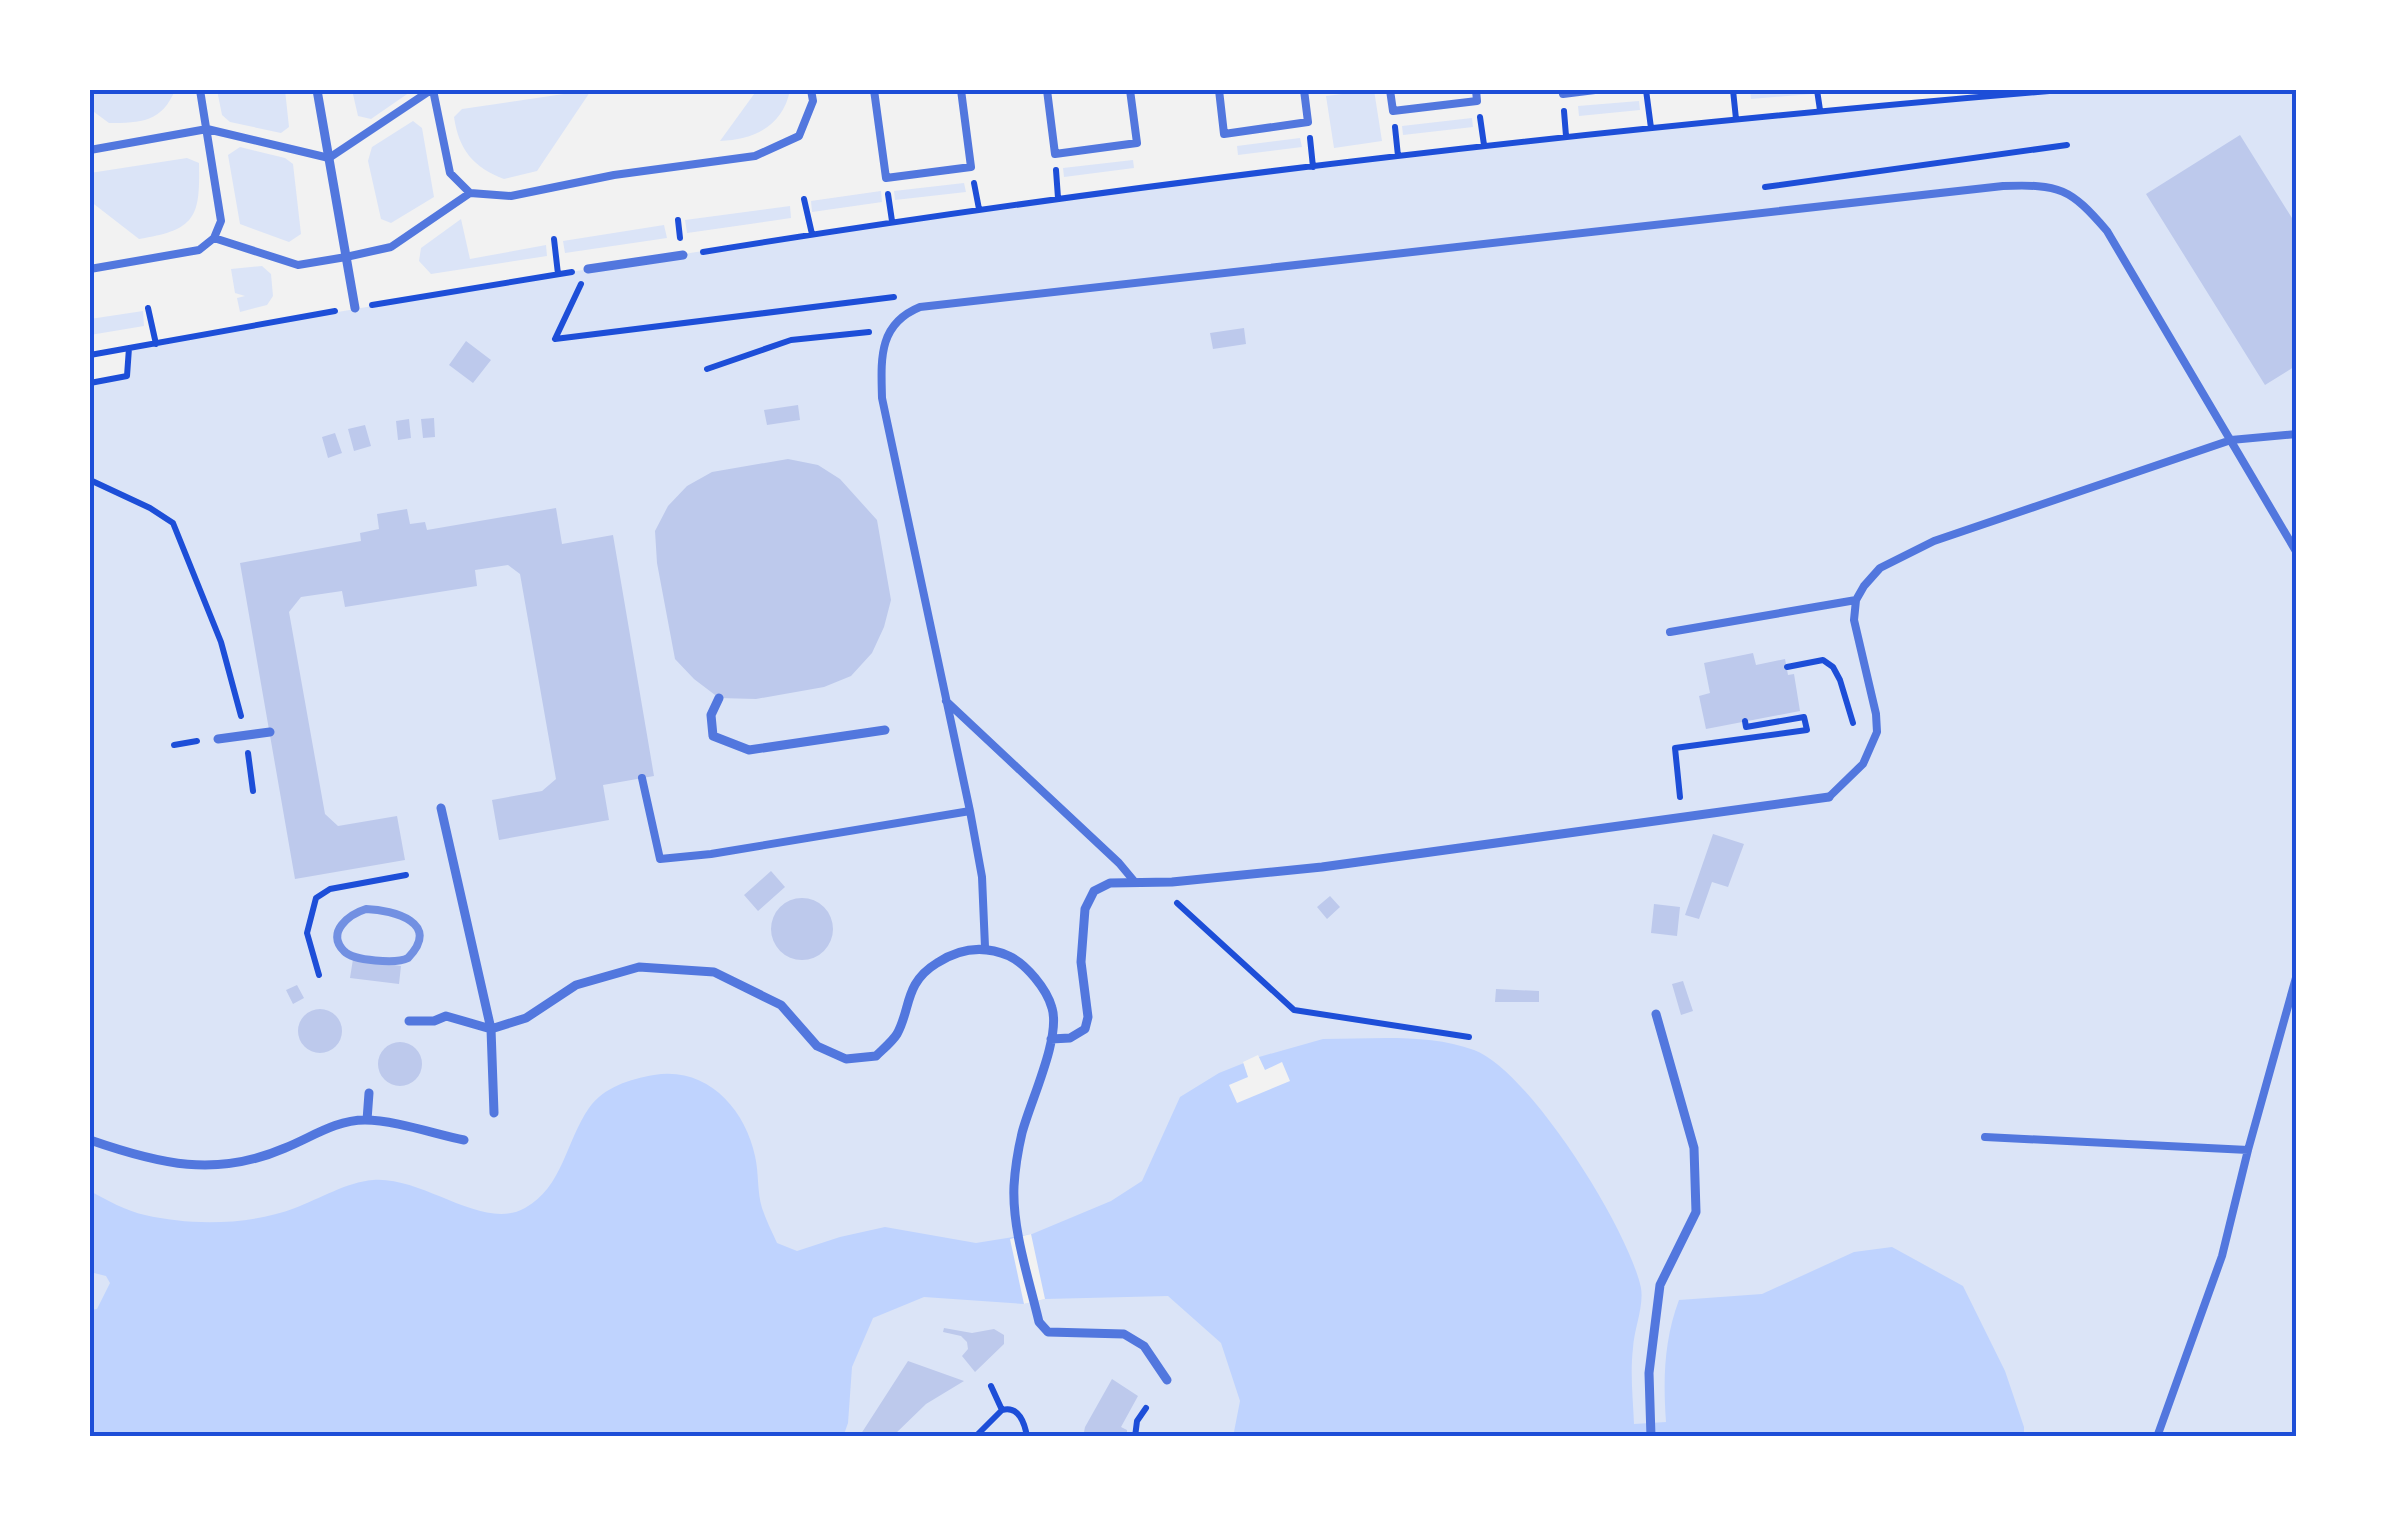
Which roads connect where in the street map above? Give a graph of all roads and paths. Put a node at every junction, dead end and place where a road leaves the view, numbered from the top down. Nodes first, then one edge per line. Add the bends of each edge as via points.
1 (200, 90) edge
2 (317, 90) edge
3 (432, 90) edge
4 (811, 90) edge
5 (874, 90) edge
6 (960, 90) edge
7 (1047, 90) edge
8 (1130, 90) edge
9 (1219, 90) edge
10 (1304, 90) edge
11 (1390, 90) edge
12 (1476, 90) edge
13 (1562, 90) edge
14 (1595, 90) edge
15 (1646, 90) edge
16 (1733, 90) edge
17 (1818, 90) edge
18 (1903, 90) edge
19 (2061, 90) edge
20 (1991, 93) edge
21 (1904, 104) junction
22 (1820, 110) junction
23 (1736, 119) junction
24 (1651, 128) junction
25 (207, 129) junction
26 (90, 150) edge
27 (329, 158) junction
28 (470, 192) junction
29 (804, 199) dead end
30 (812, 234) junction
31 (214, 238) junction
32 (554, 239) dead end
33 (683, 255) joint
34 (346, 257) junction
35 (90, 269) edge
36 (588, 269) joint
37 (558, 274) junction
38 (453, 292) dead end
39 (148, 308) dead end
40 (355, 308) dead end
41 (257, 325) dead end
42 (890, 330) junction
43 (156, 344) junction
44 (130, 348) junction
45 (90, 354) edge
46 (707, 369) dead end
47 (90, 383) edge
48 (2297, 434) edge
49 (2231, 440) junction
50 (90, 480) edge
51 (2297, 553) edge
52 (1856, 600) junction
53 (1670, 632) dead end
54 (1787, 667) dead end
55 (719, 698) dead end
56 (945, 700) junction
57 (1745, 721) dead end
58 (885, 730) dead end
59 (270, 732) dead end
60 (1852, 734) dead end
61 (246, 735) junction
62 (218, 738) dead end
63 (642, 778) dead end
64 (253, 791) dead end
65 (1829, 797) joint
66 (441, 808) dead end
67 (970, 811) junction
68 (1682, 818) junction
69 (406, 875) dead end
70 (1134, 881) junction
71 (1172, 882) junction
72 (986, 947) junction
73 (2297, 974) edge
74 (319, 975) dead end
75 (1656, 1014) dead end
76 (409, 1021) dead end
77 (490, 1029) junction
78 (1469, 1037) dead end
79 (1051, 1039) junction
80 (369, 1094) dead end
81 (494, 1113) dead end
82 (367, 1120) junction
83 (1986, 1137) dead end
84 (90, 1140) edge
85 (464, 1140) dead end
86 (2248, 1150) junction
87 (1167, 1380) dead end
88 (990, 1386) dead end
89 (1146, 1408) dead end
90 (1002, 1409) junction
91 (975, 1437) edge
92 (1027, 1437) edge
93 (1134, 1437) edge
94 (1651, 1437) edge
95 (2157, 1437) edge

1 - 25 lane
2 - 27 street
3 - 27 lane
3 - 28 lane via 450,173
4 - 28 lane via 798,136 755,156 511,196
5 - 6 lane via 886,178 971,167
7 - 8 lane via 1055,154 1136,142
9 - 10 lane via 1224,134 1308,122
11 - 12 lane via 1392,111 1477,101
13 - 14 lane
15 - 24 path
16 - 23 path
17 - 22 path
18 - 21 path
19 - 20 path
20 - 21 path
21 - 22 path
22 - 23 path
23 - 24 path
24 - 30 path via 1146,186
25 - 26 lane
25 - 27 lane
25 - 31 lane via 222,221
27 - 34 street
28 - 34 lane via 390,247
29 - 30 path
30 - 33 path
31 - 34 lane via 298,265
31 - 35 lane via 199,250
32 - 37 path
33 - 36 street
34 - 40 street
36 - 37 path
37 - 38 path
39 - 43 path
41 - 43 path
42 - 46 path via 791,340
42 - 49 lane via 902,314 920,307 2045,184 2082,201 2107,231
42 - 56 lane via 881,360 882,398
43 - 44 path
44 - 45 path
44 - 47 path via 127,376
48 - 49 lane
49 - 51 lane
49 - 52 lane via 1934,541 1880,568
50 - 61 path via 173,523 220,642
52 - 53 lane
52 - 65 lane via 1856,637 1877,732 1863,764
54 - 60 path via 1822,660 1832,668
55 - 58 street via 712,736 749,750
56 - 67 lane
56 - 70 lane
57 - 68 path via 1746,727 1804,717 1807,730 1674,748
59 - 61 street
61 - 62 street
61 - 64 path
63 - 67 lane via 660,858
65 - 68 street
66 - 77 street
67 - 72 lane
68 - 71 street
69 - 74 path via 330,889 316,898 307,933
70 - 71 street
70 - 79 street via 1110,883 1089,900 1081,934 1085,1029
71 - 78 path via 1176,903 1294,1010
72 - 77 street via 934,964 911,993 897,1035 876,1056 846,1059 817,1046 781,1005 714,972 640,967 576,985 526,1018
72 - 79 street via 1014,958 1038,982 1053,1009
73 - 86 lane
75 - 94 street via 1694,1148 1696,1212 1660,1285 1649,1373
76 - 77 street via 446,1016
77 - 81 street
79 - 87 street via 1014,1188 1038,1322 1048,1332 1124,1334 1144,1346
80 - 82 street
82 - 84 street via 334,1125 245,1163 146,1160
82 - 85 street
83 - 86 lane
86 - 95 lane via 2222,1256
88 - 90 path
89 - 93 path
90 - 91 path
90 - 92 path via 1014,1410

